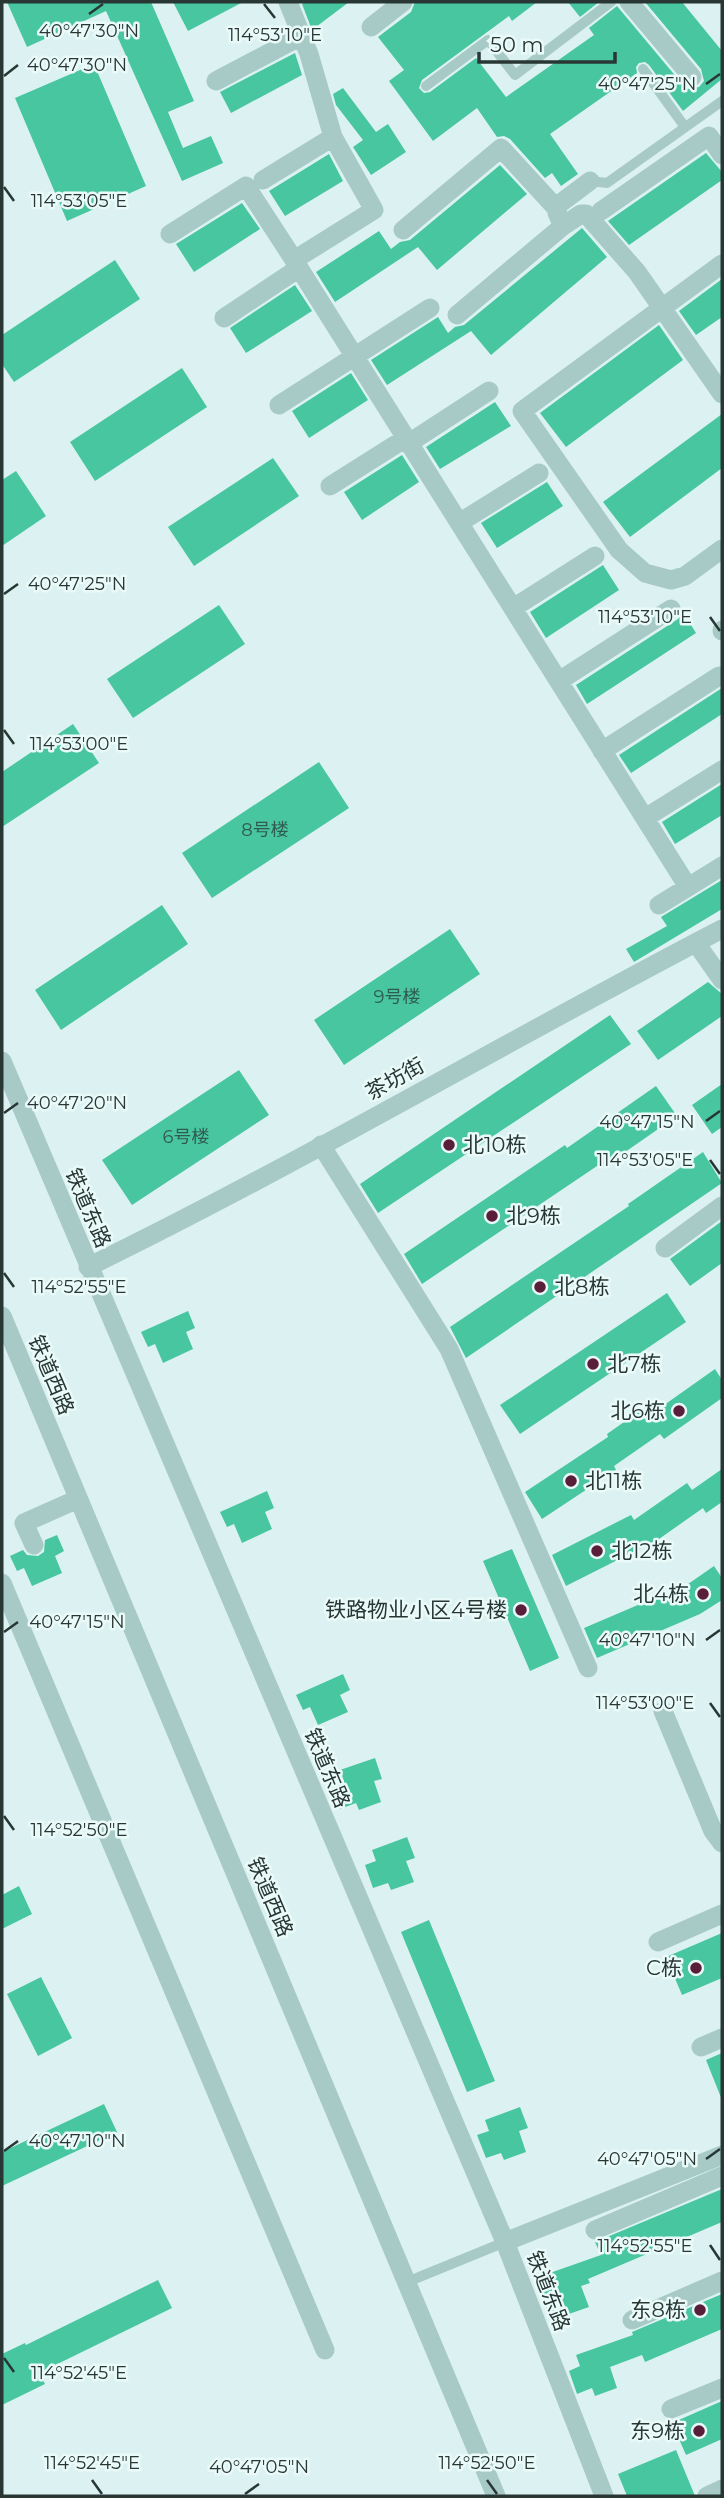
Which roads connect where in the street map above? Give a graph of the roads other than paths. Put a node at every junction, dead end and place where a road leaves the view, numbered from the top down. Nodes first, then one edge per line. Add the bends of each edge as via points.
1 (288, 2) edge
2 (404, 2) edge
3 (611, 2) edge
4 (629, 2) edge
5 (371, 27) dead end
6 (301, 36) junction
7 (643, 69) dead end
8 (692, 77) dead end
9 (216, 81) dead end
10 (426, 86) dead end
11 (722, 102) edge
12 (685, 127) junction
13 (333, 137) junction
14 (722, 155) edge
15 (263, 180) dead end
16 (590, 181) joint
17 (601, 211) dead end
18 (560, 217) junction
19 (403, 230) dead end
20 (170, 234) dead end
21 (297, 264) junction
22 (722, 264) edge
23 (661, 307) junction
24 (430, 308) dead end
25 (457, 315) dead end
26 (224, 317) dead end
27 (355, 356) junction
28 (489, 391) dead end
29 (722, 394) edge
30 (279, 405) dead end
31 (408, 441) junction
32 (539, 473) dead end
33 (330, 486) dead end
34 (459, 523) junction
35 (722, 550) edge
36 (595, 556) dead end
37 (513, 608) junction
38 (671, 609) dead end
39 (719, 676) dead end
40 (559, 681) junction
41 (602, 751) junction
42 (722, 770) edge
43 (645, 818) junction
44 (722, 866) edge
45 (688, 887) junction
46 (659, 905) dead end
47 (722, 929) edge
48 (696, 943) junction
49 (722, 980) edge
50 (2, 1061) edge
51 (321, 1145) junction
52 (722, 1206) edge
53 (665, 1248) dead end
54 (88, 1267) junction
55 (2, 1317) edge
56 (78, 1499) junction
57 (34, 1545) dead end
58 (2, 1583) edge
59 (588, 1668) dead end
60 (663, 1711) dead end
61 (722, 1843) edge
62 (722, 1914) edge
63 (658, 1941) dead end
64 (722, 2038) edge
65 (701, 2047) dead end
66 (722, 2155) edge
67 (722, 2176) edge
68 (595, 2230) dead end
69 (505, 2242) junction
70 (722, 2281) edge
71 (407, 2282) junction
72 (632, 2320) dead end
73 (325, 2350) dead end
74 (722, 2388) edge
75 (671, 2409) dead end
76 (722, 2489) edge
77 (496, 2496) edge
78 (604, 2496) edge
79 (707, 2496) edge

1 - 6 street
2 - 5 street
3 - 10 lane via 515,75 488,40
4 - 8 street
6 - 9 street
6 - 13 street
7 - 12 lane
11 - 12 lane
12 - 16 lane via 607,183
13 - 15 street
13 - 21 street via 374,210
14 - 17 street via 709,136
16 - 18 street via 558,205
18 - 19 street via 501,148
18 - 23 street via 586,214
18 - 25 street
20 - 21 street via 246,186
21 - 26 street
21 - 27 street
22 - 23 street
23 - 29 street
23 - 35 street via 522,411 619,550 645,573 671,580 685,576
24 - 27 street
27 - 30 street
27 - 31 street
28 - 31 street
31 - 33 street
31 - 34 street
32 - 34 street
34 - 37 street
36 - 37 street
37 - 40 street
38 - 40 street
39 - 41 street
40 - 41 street
41 - 43 street
42 - 43 street
43 - 45 street
44 - 45 street
45 - 46 street
47 - 48 street, 茶坊街
48 - 49 street
48 - 51 street, 茶坊街
50 - 54 street, 铁道东路
51 - 54 street, 茶坊街
51 - 59 street via 449,1349
52 - 53 street
54 - 69 street, 铁道东路
55 - 56 street, 铁道西路
56 - 57 street via 24,1523
56 - 71 street, 铁道西路
58 - 73 street
60 - 61 street
62 - 63 street
64 - 65 street
66 - 69 street
67 - 68 street
69 - 71 lane
69 - 78 street, 铁道东路
70 - 72 street
71 - 77 street, 铁道西路
74 - 75 street
76 - 79 street

